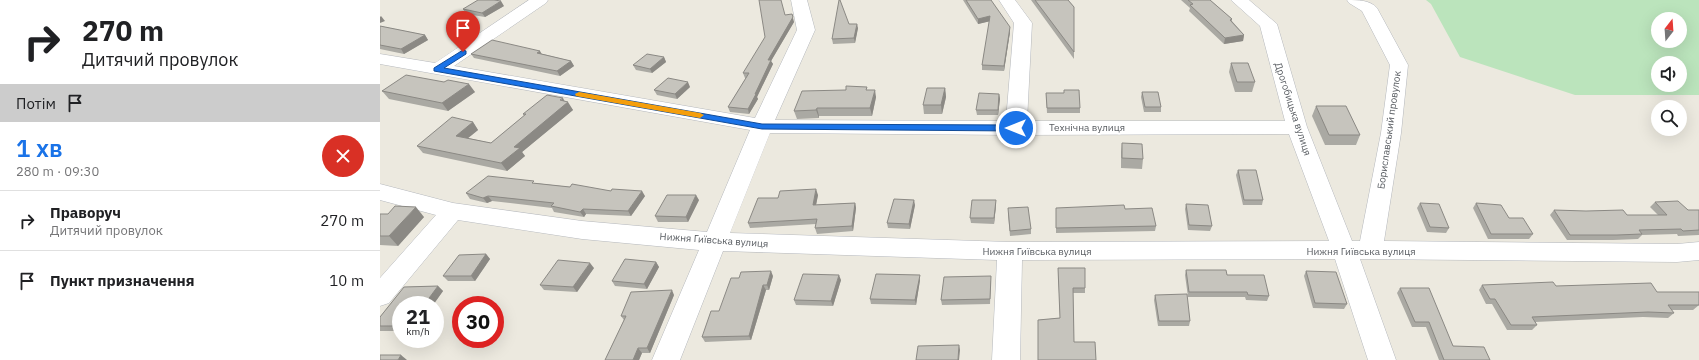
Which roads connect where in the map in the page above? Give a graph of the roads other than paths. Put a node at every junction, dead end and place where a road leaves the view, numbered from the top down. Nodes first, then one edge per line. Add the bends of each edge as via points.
1 (540, 0) edge
2 (799, 0) edge
3 (1006, 0) edge
4 (1239, 0) edge
5 (1355, 0) edge
6 (380, 59) edge
7 (437, 70) junction
8 (762, 126) junction
9 (1297, 127) junction
10 (1016, 128) junction
11 (380, 192) edge
12 (453, 211) junction
13 (716, 242) junction
14 (1344, 250) junction
15 (1010, 251) junction
16 (1370, 251) junction
17 (1699, 251) edge
18 (380, 296) edge
19 (666, 360) edge
20 (1006, 360) edge
21 (1382, 360) edge

1 - 7 street
2 - 8 street via 806,30
3 - 10 street via 1023,23
4 - 9 street, Дрогобицька вулиця via 1268,24
5 - 16 street, Бориславський провулок via 1369,8 1399,65 1391,134
6 - 7 street, Технічна вулиця
7 - 8 street, Технічна вулиця
8 - 10 street, Технічна вулиця
8 - 13 street
9 - 10 street, Технічна вулиця
9 - 14 street, Дрогобицька вулиця
11 - 12 street, Нижня Гиївська вулиця
12 - 13 street, Нижня Гиївська вулиця via 582,230
12 - 18 street
13 - 15 street, Нижня Гиївська вулиця
13 - 19 street
14 - 15 street, Нижня Гиївська вулиця
14 - 16 street, Нижня Гиївська вулиця
14 - 21 street, Дрогобицька вулиця
15 - 20 street
16 - 17 street, Нижня Гиївська вулиця

